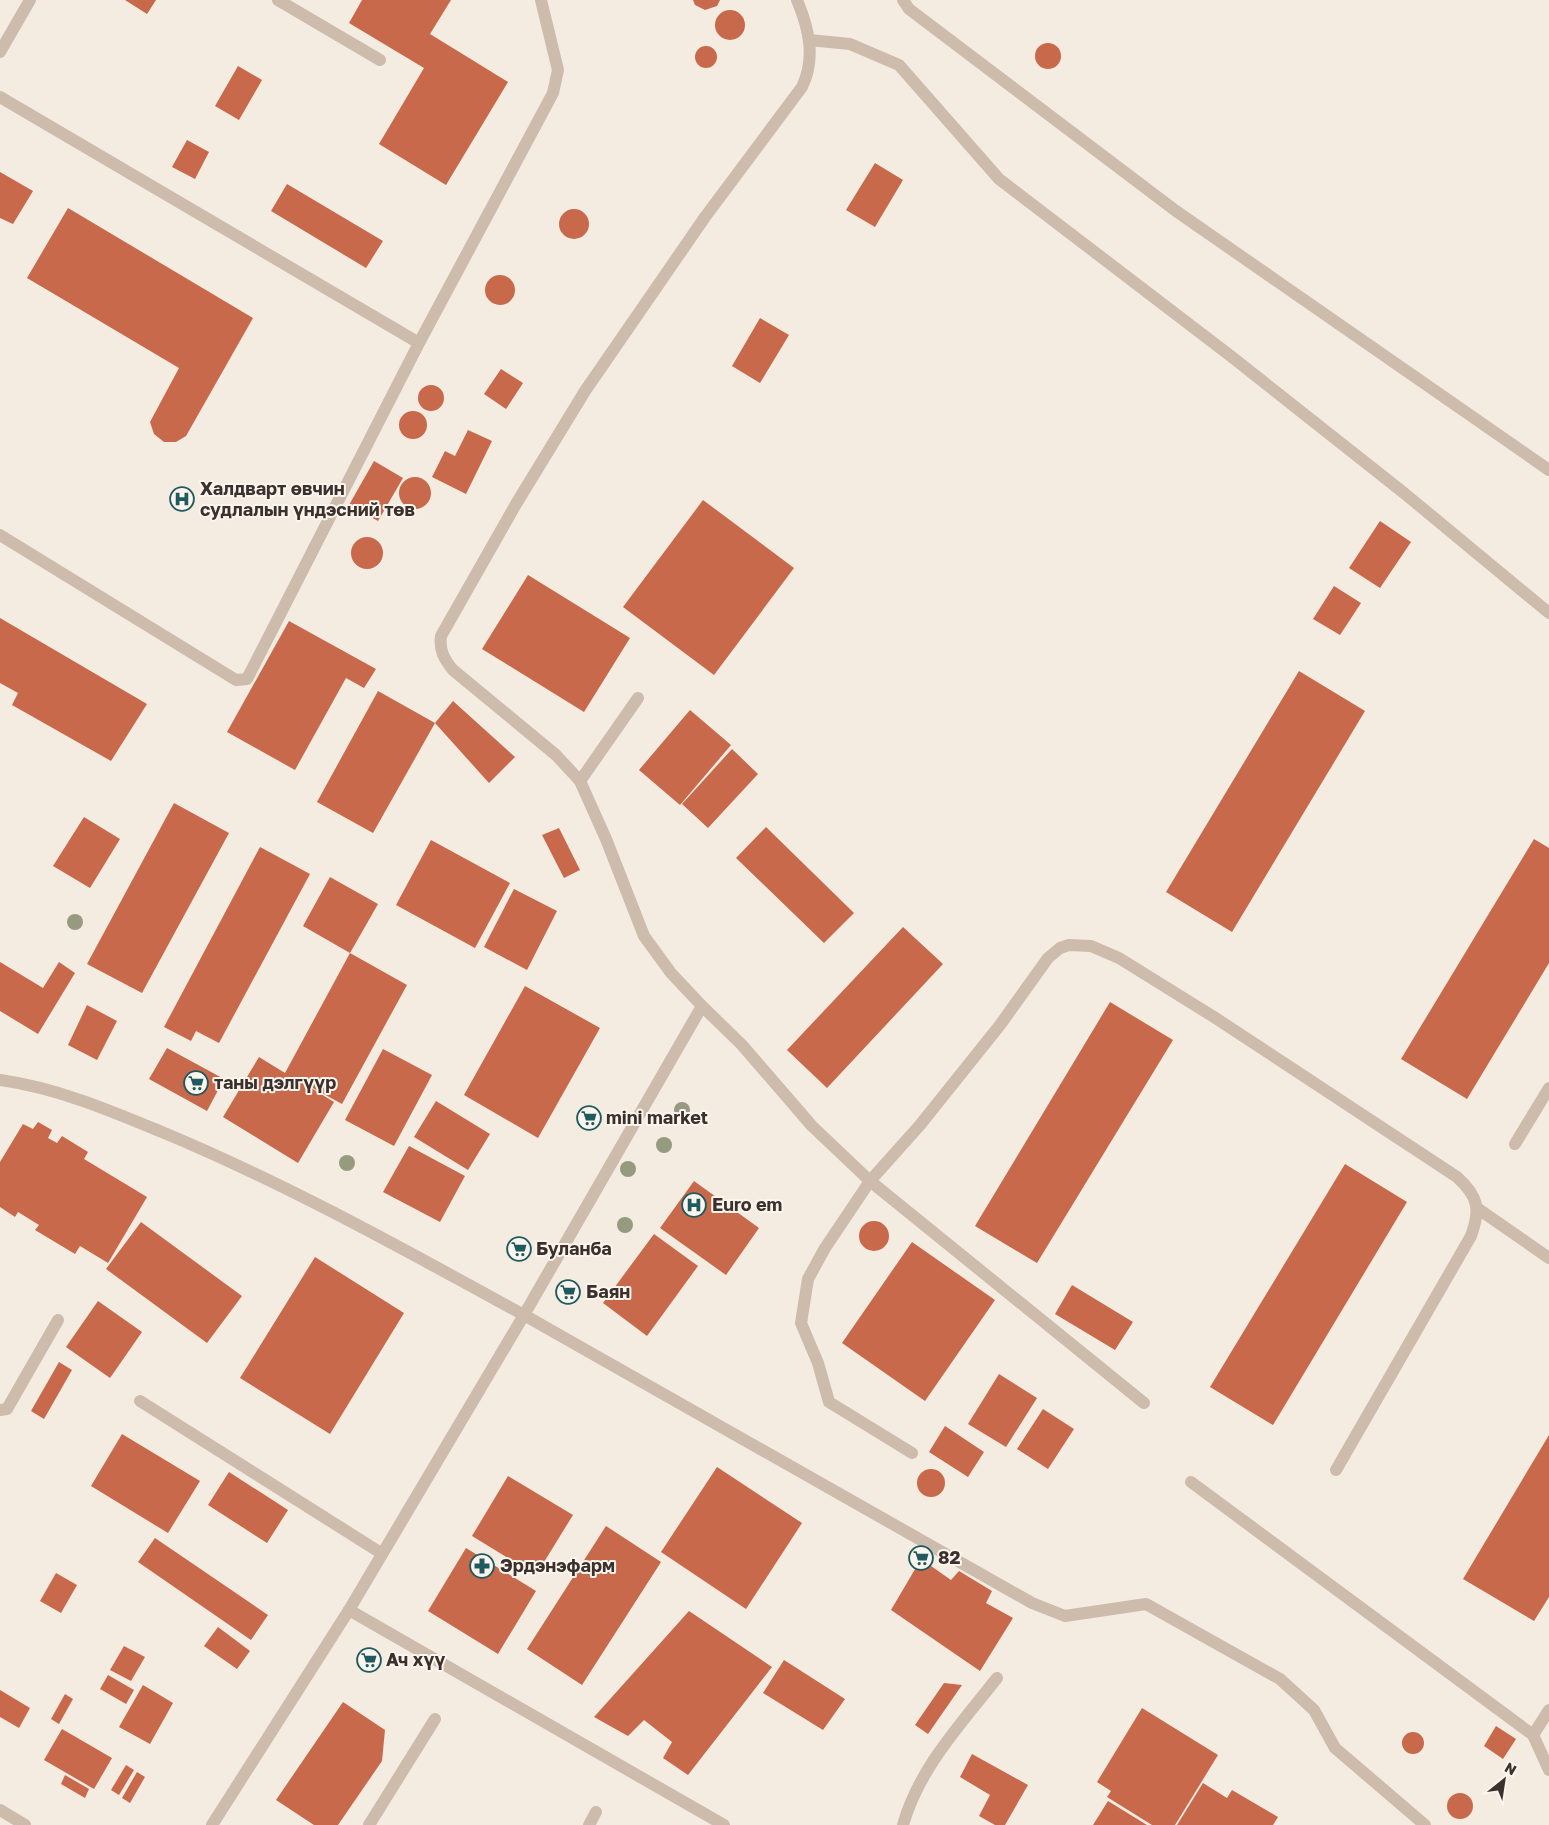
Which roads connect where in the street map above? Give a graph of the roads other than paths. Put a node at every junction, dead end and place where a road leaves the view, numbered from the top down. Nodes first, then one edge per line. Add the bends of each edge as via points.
1 (30, 0) edge
2 (278, 0) edge
3 (541, 0) edge
4 (797, 0) edge
5 (903, 0) edge
6 (809, 40) junction
7 (0, 52) edge
8 (380, 60) dead end
9 (0, 97) edge
10 (419, 343) junction
11 (1549, 470) edge
12 (0, 535) edge
13 (1549, 613) edge
14 (638, 698) dead end
15 (580, 781) junction
16 (702, 1006) junction
17 (0, 1080) edge
18 (1549, 1088) edge
19 (1515, 1144) dead end
20 (870, 1181) junction
21 (1477, 1208) junction
22 (1549, 1258) edge
23 (524, 1315) junction
24 (58, 1320) dead end
25 (140, 1402) dead end
26 (1144, 1403) dead end
27 (0, 1410) edge
28 (912, 1453) dead end
29 (1336, 1470) dead end
30 (1190, 1482) dead end
31 (381, 1553) junction
32 (349, 1610) junction
33 (997, 1678) dead end
34 (1549, 1710) edge
35 (435, 1719) dead end
36 (1534, 1735) junction
37 (1549, 1770) edge
38 (0, 1810) edge
39 (596, 1812) dead end
40 (25, 1825) edge
41 (212, 1825) edge
42 (369, 1825) edge
43 (589, 1825) edge
44 (724, 1825) edge
45 (903, 1825) edge
46 (1425, 1825) edge

1 - 7 street
2 - 8 street
3 - 10 street via 558,70 553,92
4 - 6 street
5 - 11 street via 909,10 1176,211
6 - 13 street via 850,44 899,65 999,179 1232,357
6 - 15 street via 811,58 802,87 705,217 585,391 441,636 442,654 453,670 556,755
9 - 10 street
10 - 12 street via 246,679 236,680
14 - 15 street
15 - 16 street via 644,936 671,973
16 - 20 street via 742,1045 812,1126
16 - 23 street
17 - 23 street via 57,1091 213,1153 348,1220
18 - 19 street
20 - 21 street via 1000,1025 1048,958 1060,948 1078,944 1118,958 1214,1016 1457,1177 1471,1191
20 - 26 street
20 - 28 street via 808,1278 801,1323 818,1363 829,1402
21 - 22 street
21 - 29 street via 1471,1236
23 - 31 street
23 - 46 street via 1032,1603 1064,1616 1146,1604 1280,1679 1314,1710 1335,1748
24 - 27 street via 7,1409
25 - 31 street
30 - 36 street
31 - 32 street
32 - 41 street
32 - 44 street
33 - 45 street via 925,1770 907,1808
34 - 36 street
35 - 42 street
36 - 37 street
38 - 40 street
39 - 43 street

